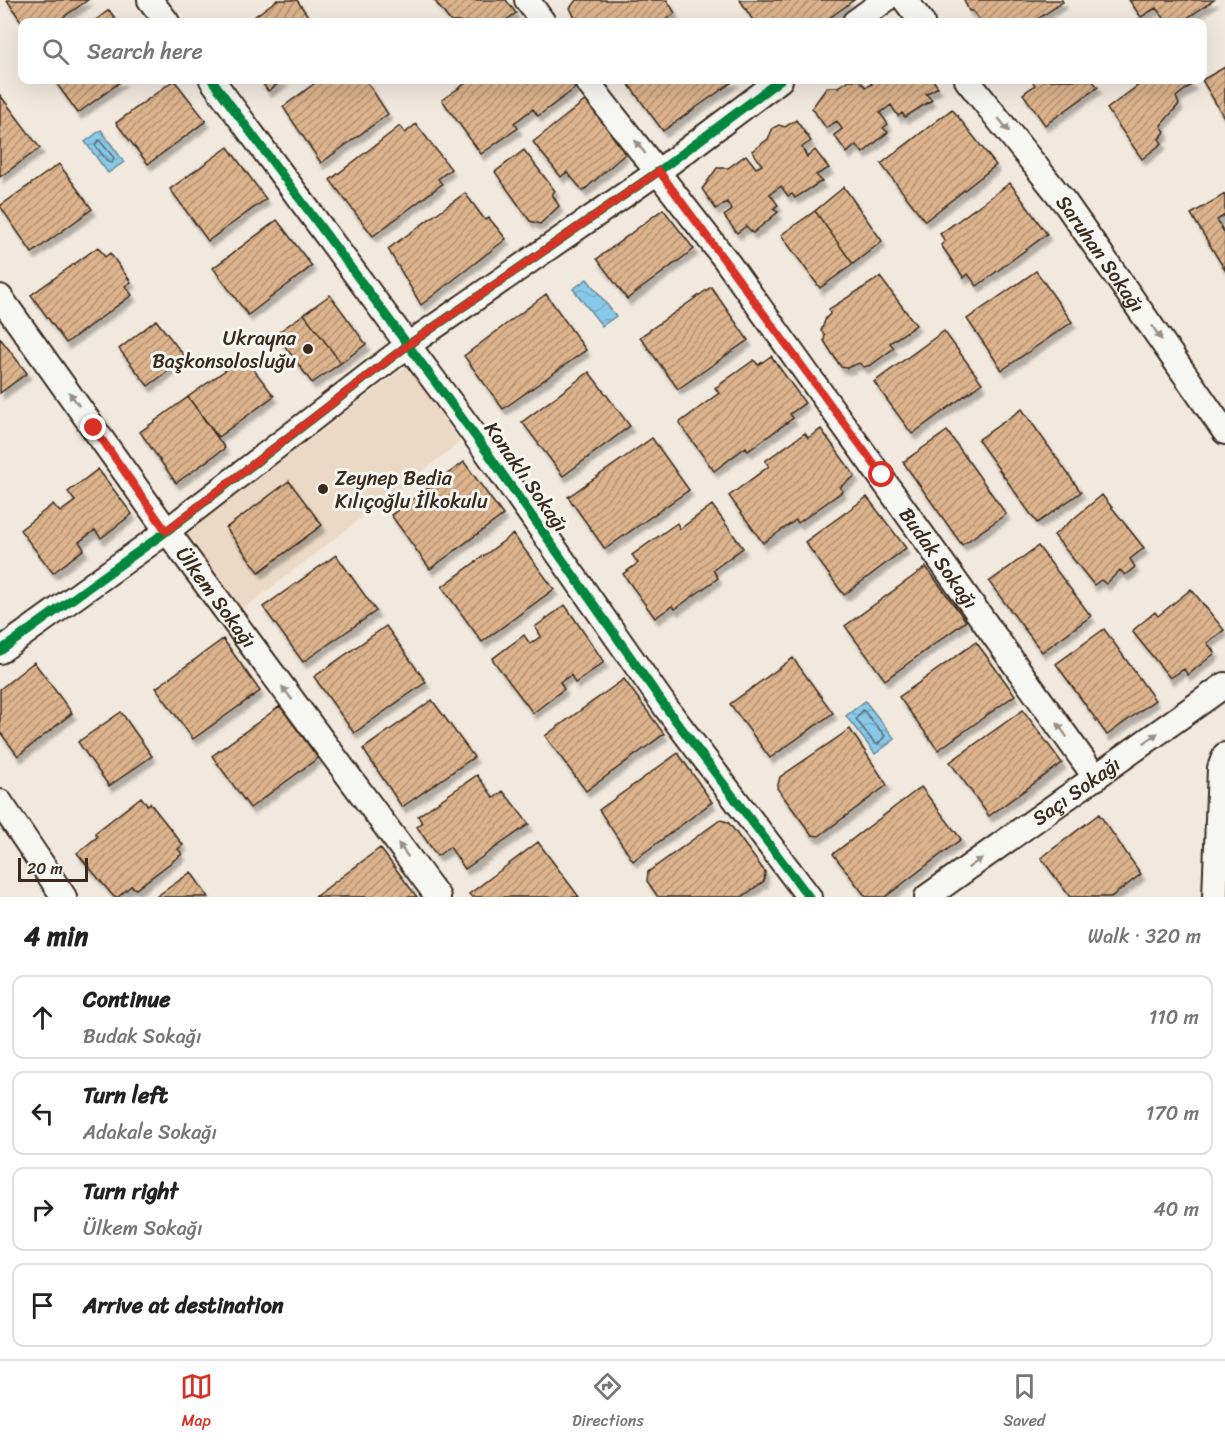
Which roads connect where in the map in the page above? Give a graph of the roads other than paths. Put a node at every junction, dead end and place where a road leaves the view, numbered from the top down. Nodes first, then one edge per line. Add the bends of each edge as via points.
1 (150, 0) edge
2 (527, 0) edge
3 (885, 0) edge
4 (905, 0) edge
5 (164, 18) edge
6 (540, 18) edge
7 (860, 18) edge
8 (919, 18) edge
9 (215, 84) edge
10 (589, 84) edge
11 (775, 84) edge
12 (971, 84) edge
13 (659, 171) junction
14 (0, 297) edge
15 (408, 345) junction
16 (1225, 432) edge
17 (166, 531) junction
18 (0, 651) edge
19 (1225, 685) edge
20 (1225, 755) edge
21 (1096, 778) junction
22 (0, 802) edge
23 (64, 897) edge
24 (438, 897) edge
25 (809, 897) edge
26 (927, 897) edge
27 (1215, 897) edge

1 - 5 street
2 - 6 street
3 - 7 street
4 - 8 street
9 - 15 street, Konaklı Sokağı
13 -> 10 street, Budak Sokağı
11 - 13 street
12 -> 16 street, Saruhan Sokağı via 1066,204
13 - 15 street
21 -> 13 street, Budak Sokağı
17 -> 14 street, Ülkem Sokağı
15 - 17 street
15 - 25 street, Konaklı Sokağı via 488,452 667,709
17 - 18 street
24 -> 17 street, Ülkem Sokağı
21 -> 19 street, Saçı Sokağı
20 - 27 street via 1220,768
26 -> 21 street, Saçı Sokağı
22 - 23 street

